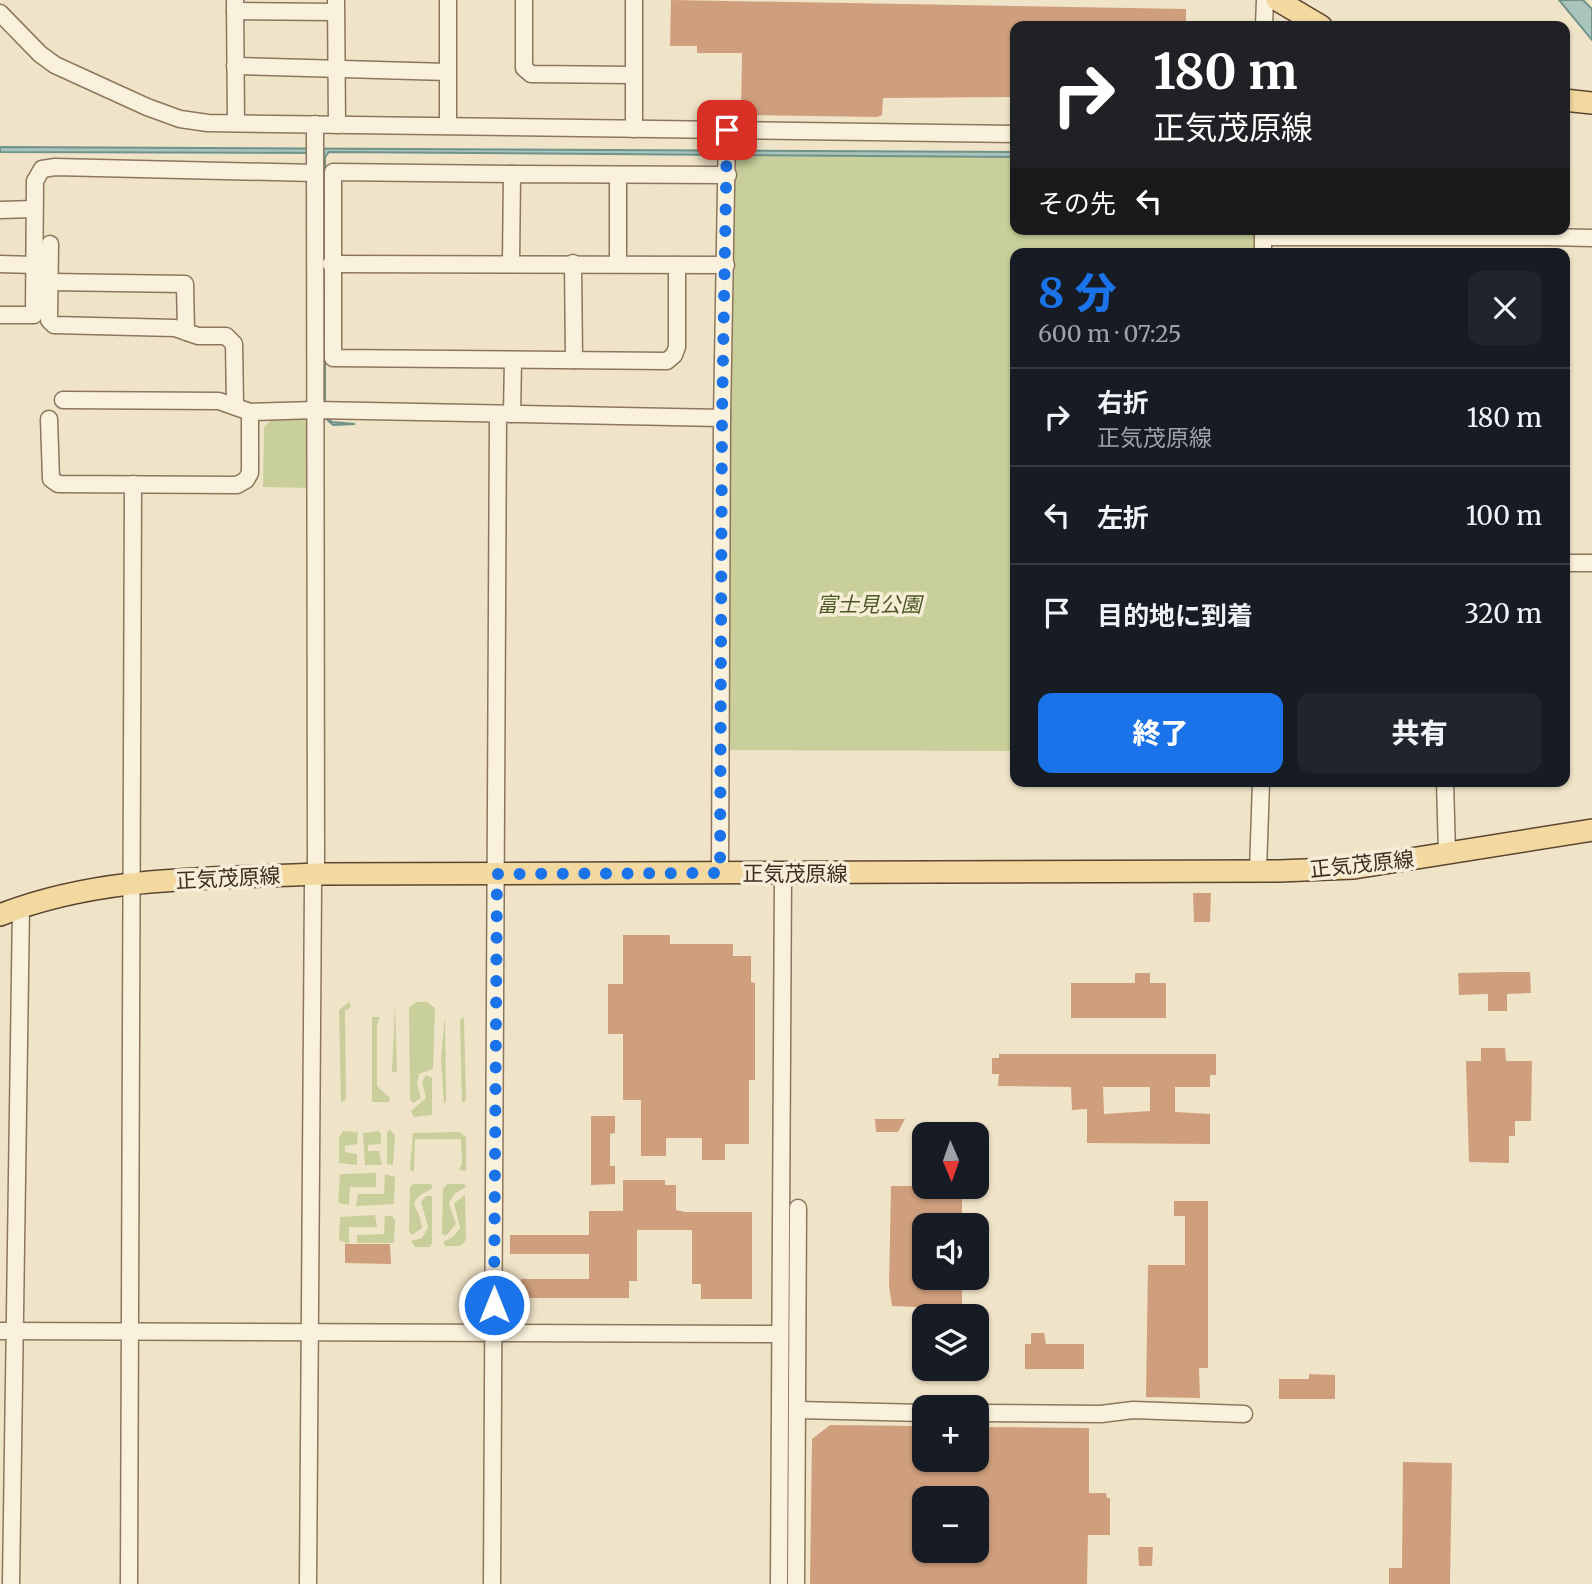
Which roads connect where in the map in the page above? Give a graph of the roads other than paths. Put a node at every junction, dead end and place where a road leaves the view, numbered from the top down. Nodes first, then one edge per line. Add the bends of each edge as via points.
1 (448, 0) edge
2 (524, 0) edge
3 (634, 0) edge
4 (1265, 0) edge
5 (1277, 0) edge
6 (235, 6) edge
7 (336, 6) edge
8 (0, 13) edge
9 (1264, 21) edge
10 (1313, 21) edge
11 (235, 66) junction
12 (336, 68) junction
13 (448, 72) junction
14 (634, 75) junction
15 (1570, 101) edge
16 (1592, 103) edge
17 (236, 123) junction
18 (315, 124) junction
19 (337, 125) junction
20 (447, 126) junction
21 (635, 129) junction
22 (727, 130) junction
23 (1010, 134) edge
24 (314, 173) junction
25 (512, 174) junction
26 (728, 175) junction
27 (618, 176) junction
28 (34, 209) junction
29 (0, 210) edge
30 (1565, 235) edge
31 (1592, 238) edge
32 (50, 244) dead end
33 (512, 262) junction
34 (573, 263) junction
35 (0, 264) edge
36 (331, 264) junction
37 (618, 264) junction
38 (33, 265) junction
39 (677, 265) junction
40 (726, 265) junction
41 (50, 282) junction
42 (0, 315) edge
43 (186, 332) junction
44 (513, 360) junction
45 (574, 360) junction
46 (63, 400) dead end
47 (243, 409) junction
48 (315, 410) junction
49 (505, 414) junction
50 (722, 418) junction
51 (49, 419) dead end
52 (133, 484) junction
53 (1570, 563) edge
54 (1592, 564) edge
55 (1261, 787) edge
56 (1445, 787) edge
57 (1592, 830) edge
58 (1447, 853) junction
59 (1258, 871) junction
60 (720, 873) junction
61 (783, 873) junction
62 (316, 874) junction
63 (497, 874) junction
64 (131, 883) junction
65 (21, 907) junction
66 (0, 915) edge
67 (798, 1208) dead end
68 (6, 1331) edge
69 (130, 1332) junction
70 (308, 1332) junction
71 (493, 1333) junction
72 (779, 1334) junction
73 (797, 1410) junction
74 (912, 1413) edge
75 (989, 1413) edge
76 (1244, 1414) dead end
77 (6, 1555) edge
78 (11, 1584) edge
79 (129, 1584) edge
80 (308, 1584) edge
81 (492, 1584) edge
82 (779, 1584) edge
83 (796, 1584) edge

1 - 13 street
2 - 14 street via 524,68 531,74
3 - 14 street
4 - 9 street
5 - 10 main road
6 - 7 street
6 - 11 street
7 - 12 street
8 - 17 street via 55,65 180,119
11 - 12 street
11 - 17 street
12 - 13 street
12 - 19 street
13 - 20 street
14 - 21 street
15 - 16 main road
17 - 18 street
18 - 19 street
18 - 24 street
19 - 20 street
20 - 21 street
21 - 22 street
22 - 23 street
22 - 26 street
24 - 28 street via 48,167 41,169 35,181
24 - 48 street
25 - 27 street
25 - 33 street
25 - 36 street via 333,172
26 - 27 street
26 - 40 street
27 - 37 street
28 - 29 street
28 - 38 street
30 - 31 street
32 - 41 street
33 - 34 street
33 - 36 street
34 - 37 street
34 - 45 street
35 - 38 street
36 - 44 street via 333,358
37 - 39 street
38 - 42 street via 34,315
39 - 40 street
39 - 45 street via 674,355 667,361
40 - 50 street
41 - 43 street via 49,320 54,325
41 - 43 street via 185,284
43 - 47 street via 226,336 234,344
44 - 45 street
44 - 49 street
46 - 47 street via 219,401
47 - 48 street
47 - 52 street via 250,473 246,480 237,485
48 - 49 street
48 - 62 street
49 - 50 street
49 - 63 street
50 - 60 street
51 - 52 street via 51,479 58,484
52 - 64 street
53 - 54 street
55 - 59 street
56 - 58 street
57 - 58 main road, 正気茂原線
58 - 59 main road, 正気茂原線 via 1354,868
59 - 61 main road, 正気茂原線
60 - 61 main road, 正気茂原線
60 - 63 main road, 正気茂原線
61 - 72 street
62 - 63 main road, 正気茂原線
62 - 64 main road, 正気茂原線
62 - 70 street
63 - 71 street
64 - 65 main road, 正気茂原線
64 - 69 street
65 - 66 main road, 正気茂原線
65 - 68 street
67 - 73 street
68 - 69 street
68 - 77 street
69 - 70 street
69 - 79 street
70 - 71 street
70 - 80 street
71 - 72 street
71 - 81 street
72 - 82 street
73 - 74 street
73 - 83 street
75 - 76 street via 1133,1410
77 - 78 street

